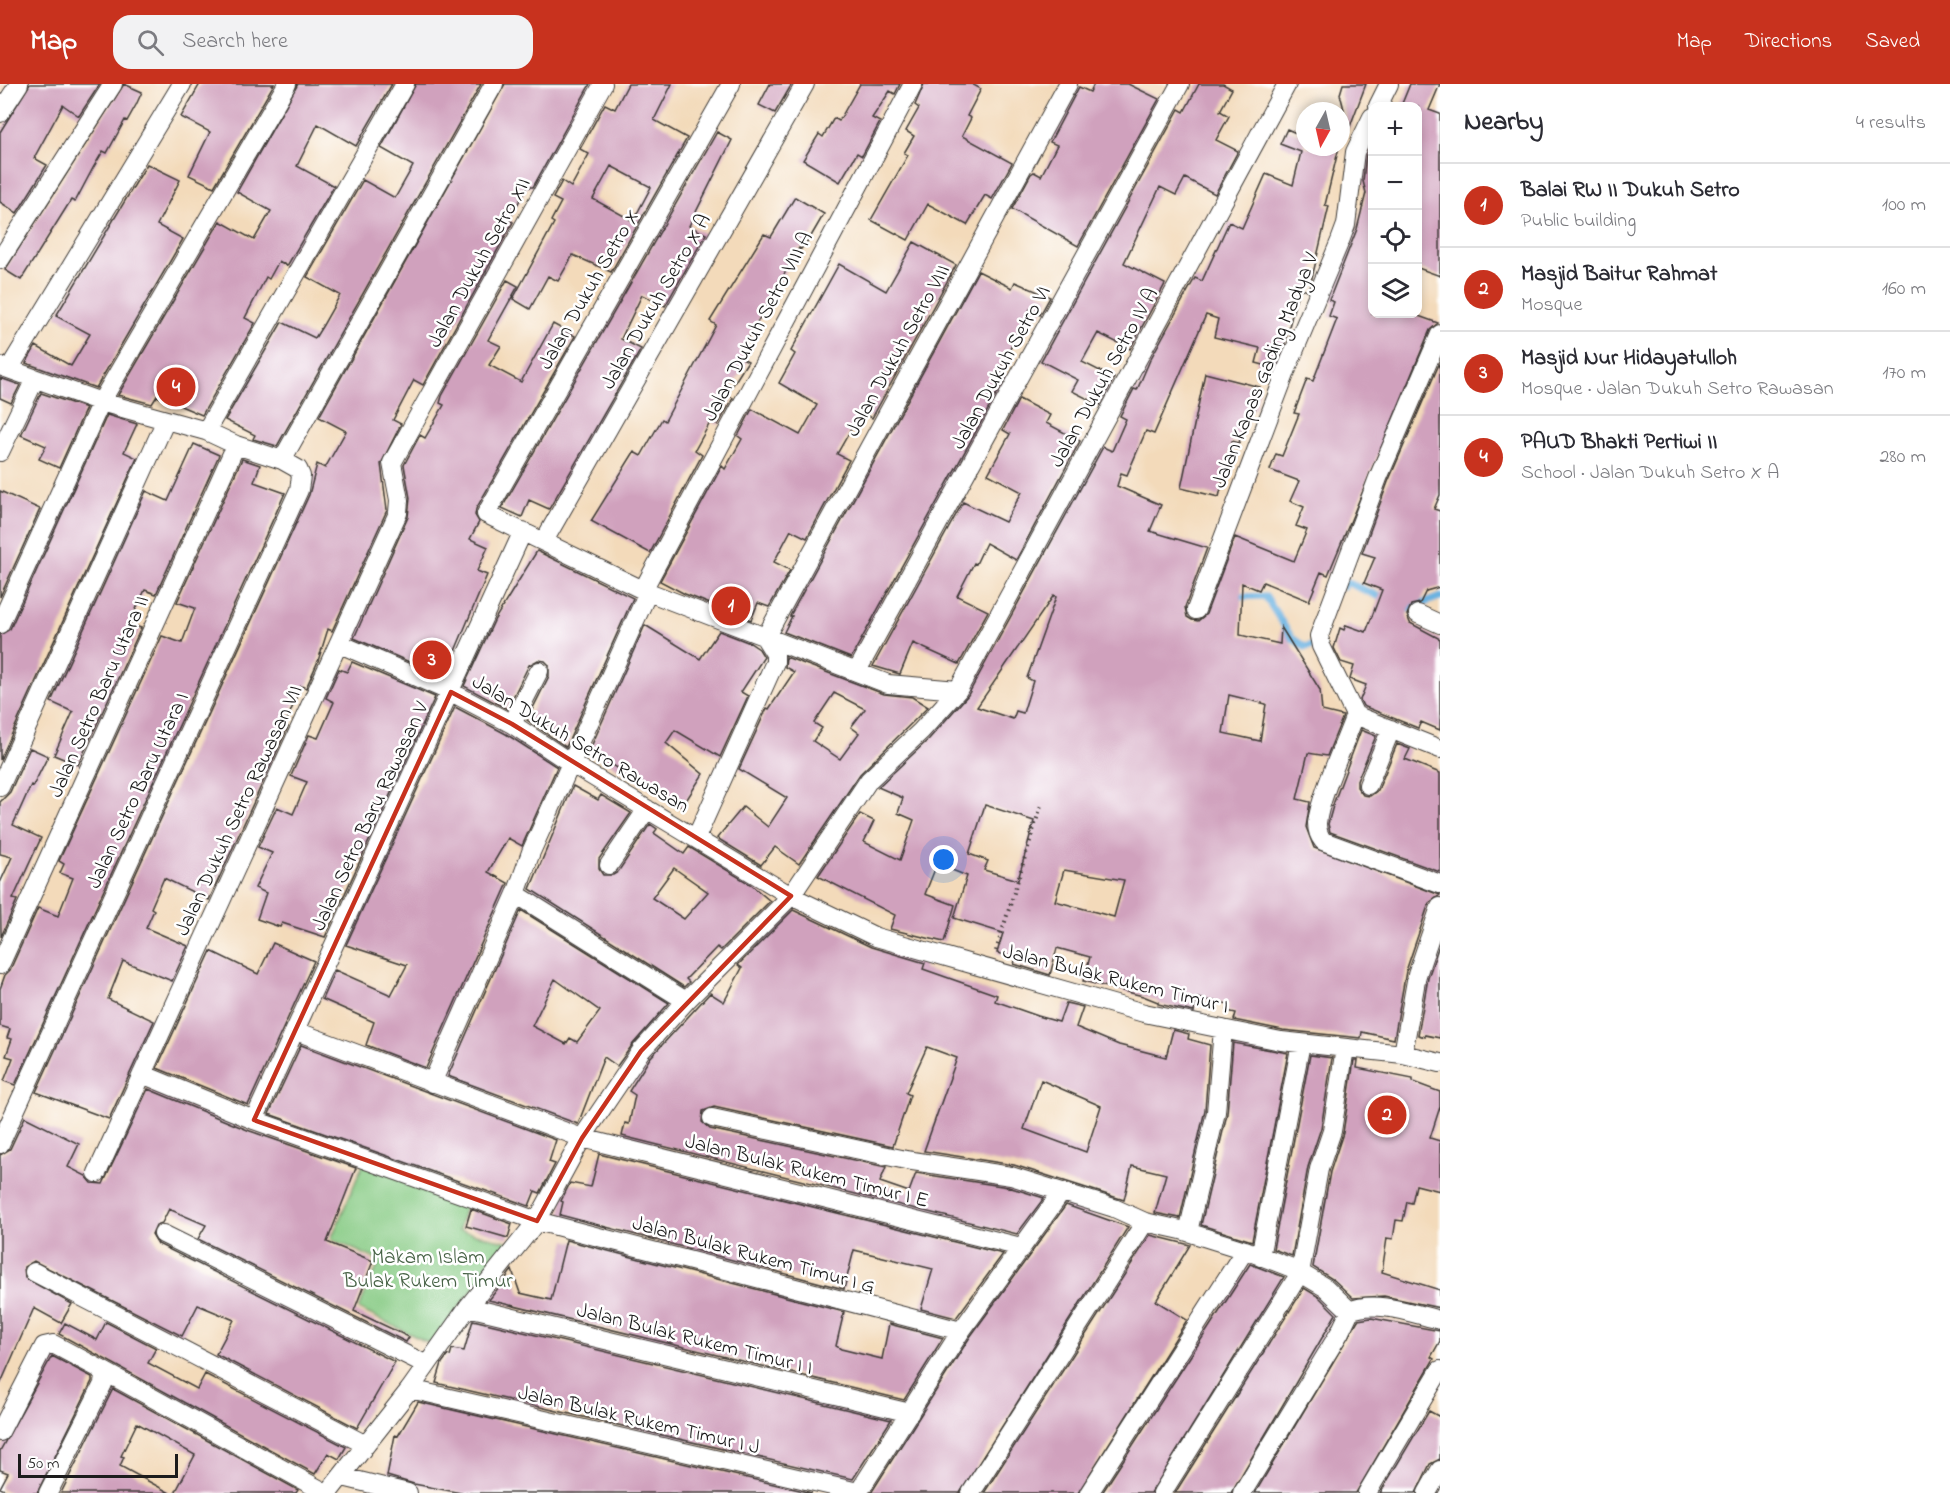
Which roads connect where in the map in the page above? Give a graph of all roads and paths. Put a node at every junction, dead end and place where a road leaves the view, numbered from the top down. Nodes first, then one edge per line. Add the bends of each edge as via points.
1 (19, 84) edge
2 (113, 84) edge
3 (182, 84) edge
4 (287, 84) edge
5 (405, 84) edge
6 (494, 84) edge
7 (603, 84) edge
8 (731, 84) edge
9 (805, 84) edge
10 (913, 84) edge
11 (1068, 84) edge
12 (1180, 84) edge
13 (1287, 84) edge
14 (1389, 84) edge
15 (1380, 102) edge
16 (0, 113) edge
17 (1368, 125) edge
18 (0, 260) edge
19 (1440, 334) edge
20 (5, 368) edge
21 (35, 379) junction
22 (101, 402) junction
23 (166, 420) junction
24 (206, 431) junction
25 (236, 445) junction
26 (0, 452) edge
27 (282, 460) junction
28 (392, 463) joint
29 (518, 540) junction
30 (544, 541) junction
31 (646, 591) junction
32 (1196, 610) dead end
33 (1418, 614) dead end
34 (0, 624) edge
35 (1440, 624) edge
36 (765, 638) junction
37 (340, 644) junction
38 (539, 671) dead end
39 (857, 671) junction
40 (958, 690) junction
41 (451, 692) junction
42 (1355, 715) junction
43 (512, 724) junction
44 (1391, 729) junction
45 (1440, 749) edge
46 (572, 764) junction
47 (1368, 785) dead end
48 (0, 787) edge
49 (1042, 802) dead end
50 (647, 809) junction
51 (696, 838) junction
52 (609, 865) dead end
53 (1440, 884) edge
54 (516, 894) junction
55 (791, 896) junction
56 (1440, 907) edge
57 (0, 965) edge
58 (990, 969) junction
59 (686, 1001) junction
60 (1223, 1029) junction
61 (296, 1031) junction
62 (1301, 1043) junction
63 (1345, 1048) junction
64 (1404, 1054) junction
65 (1440, 1063) edge
66 (142, 1074) junction
67 (432, 1083) junction
68 (712, 1118) dead end
69 (254, 1120) junction
70 (582, 1138) junction
71 (0, 1144) edge
72 (97, 1173) dead end
73 (1061, 1193) junction
74 (537, 1221) junction
75 (1145, 1222) junction
76 (1188, 1232) junction
77 (163, 1234) dead end
78 (1022, 1247) junction
79 (1252, 1253) junction
80 (34, 1272) dead end
81 (1300, 1273) junction
82 (468, 1307) junction
83 (1350, 1311) junction
84 (1440, 1320) edge
85 (961, 1331) junction
86 (427, 1365) junction
87 (100, 1369) junction
88 (1440, 1370) edge
89 (410, 1389) junction
90 (910, 1413) junction
91 (0, 1432) edge
92 (366, 1445) junction
93 (1440, 1470) edge
94 (343, 1477) junction
95 (858, 1492) edge
96 (48, 1493) edge
97 (327, 1493) edge
98 (408, 1493) edge
99 (971, 1493) edge
100 (1089, 1493) edge
101 (1162, 1493) edge
102 (1242, 1493) edge
103 (1367, 1493) edge
104 (1426, 1493) edge

1 - 16 street
2 - 18 street
3 - 20 street
4 - 22 street
5 - 24 street
6 - 27 street
7 - 28 street, Jalan Dukuh Setro XII
8 - 29 street, Jalan Dukuh Setro X via 488,508 486,514
9 - 30 street, Jalan Dukuh Setro X A
10 - 31 street, Jalan Dukuh Setro VIII A
11 - 36 street, Jalan Dukuh Setro VIII
12 - 39 street, Jalan Dukuh Setro VI
13 - 40 street, Jalan Dukuh Setro IV A
14 - 15 street
17 - 32 street, Jalan Kapas Gading Madya V via 1351,169 1346,225
19 - 42 street via 1378,478 1319,636
20 - 21 street
21 - 22 street
21 - 26 street
22 - 23 street
22 - 34 street
23 - 24 street
23 - 48 street
24 - 25 street
25 - 27 street
25 - 57 street, Jalan Setro Baru Utara II
27 - 71 street, Jalan Setro Baru Utara I via 298,469 299,490
28 - 37 street, Jalan Dukuh Setro Rawasan VII via 398,513
29 - 30 street
29 - 41 street, Jalan Setro Baru Rawasan V
30 - 31 street
31 - 36 street
31 - 46 street, Jalan Dukuh Setro VIII A
33 - 35 street
36 - 39 street
36 - 51 street via 775,654 775,662
37 - 41 street, Jalan Dukuh Setro Rawasan
37 - 66 street, Jalan Dukuh Setro Rawasan VII
38 - 43 street
39 - 40 street via 888,684
40 - 55 street, Jalan Dukuh Setro IV A via 869,780
41 - 43 street, Jalan Dukuh Setro Rawasan
41 - 61 street, Jalan Setro Baru Rawasan V
42 - 44 street
42 - 53 street via 1317,824 1320,837
43 - 46 street, Jalan Dukuh Setro Rawasan
44 - 45 street
44 - 47 street
46 - 50 street, Jalan Dukuh Setro Rawasan
46 - 54 street, Jalan Dukuh Setro VIII A
49 - 58 path
50 - 51 street, Jalan Dukuh Setro Rawasan
50 - 52 street
51 - 55 street, Jalan Dukuh Setro Rawasan
54 - 59 street
54 - 67 street, Jalan Dukuh Setro VIII A
55 - 58 street, Jalan Bulak Rukem Timur I via 876,937
55 - 59 street, Jalan Dukuh Setro IV A
56 - 64 street via 1417,975
58 - 60 street, Jalan Bulak Rukem Timur I via 1144,1013
59 - 70 street, Jalan Dukuh Setro IV A via 641,1051
60 - 62 street, Jalan Bulak Rukem Timur I
60 - 76 street via 1216,1112
61 - 67 street, Jalan Bulak Rukem Timur I E
61 - 69 street, Jalan Setro Baru Rawasan V
62 - 63 street, Jalan Bulak Rukem Timur I
62 - 79 street
63 - 64 street, Jalan Bulak Rukem Timur I
63 - 81 street via 1332,1131 1319,1169
64 - 65 street, Jalan Bulak Rukem Timur I
66 - 69 street, Jalan Bulak Rukem Timur I G
66 - 72 street, Jalan Dukuh Setro Rawasan VII
67 - 70 street, Jalan Bulak Rukem Timur I E
68 - 73 street via 906,1160 1011,1176
69 - 74 street, Jalan Bulak Rukem Timur I G
70 - 74 street, Jalan Dukuh Setro IV A
70 - 78 street, Jalan Bulak Rukem Timur I E
73 - 75 street via 1114,1208
73 - 78 street
74 - 82 street, Jalan Dukuh Setro IV A
74 - 85 street, Jalan Bulak Rukem Timur I G
75 - 76 street
75 - 99 street
76 - 79 street
77 - 86 street
78 - 85 street
79 - 81 street
79 - 100 street
80 - 92 street
81 - 83 street via 1326,1288
81 - 101 street
82 - 86 street, Jalan Dukuh Setro IV A
82 - 90 street, Jalan Bulak Rukem Timur I I
83 - 84 street via 1373,1308
83 - 102 street
85 - 90 street
86 - 89 street, Jalan Dukuh Setro IV A
87 - 91 street via 53,1344 44,1346
87 - 96 street via 103,1384
87 - 97 street
88 - 103 street
89 - 92 street, Jalan Dukuh Setro IV A
89 - 95 street, Jalan Bulak Rukem Timur I J
90 - 95 street
92 - 94 street, Jalan Dukuh Setro IV A
93 - 104 street
94 - 97 street, Jalan Dukuh Setro IV A
94 - 98 street

